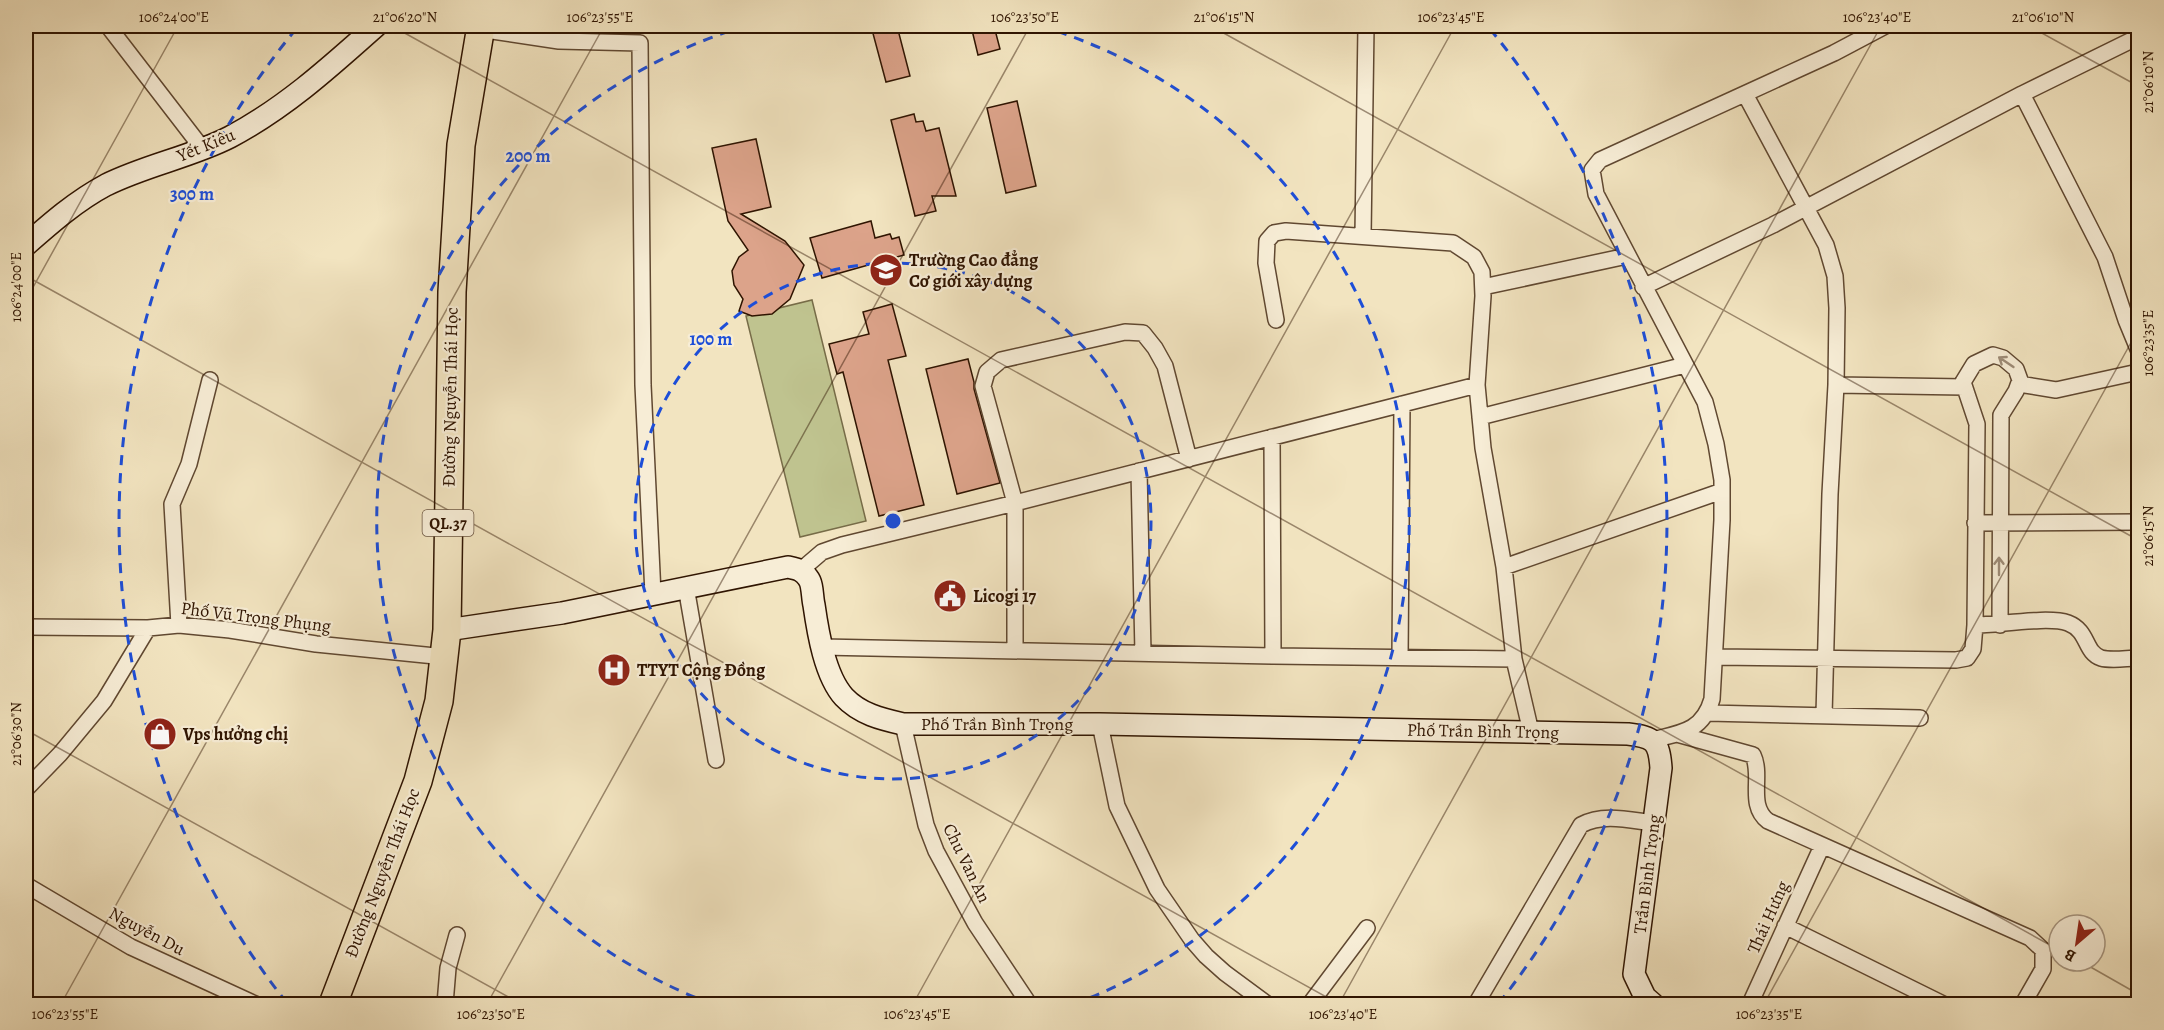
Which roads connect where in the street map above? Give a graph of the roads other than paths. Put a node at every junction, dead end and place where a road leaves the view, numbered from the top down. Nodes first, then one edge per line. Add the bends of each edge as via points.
1 (108, 26) edge
2 (376, 26) edge
3 (1366, 26) edge
4 (1885, 26) edge
5 (480, 27) edge
6 (2139, 37) edge
7 (1745, 94) junction
8 (2022, 94) junction
9 (202, 148) junction
10 (1807, 207) junction
11 (1363, 236) junction
12 (26, 246) edge
13 (1628, 256) junction
14 (1643, 287) junction
15 (1483, 288) junction
16 (1276, 320) dead end
17 (2139, 349) edge
18 (1685, 365) junction
19 (2139, 372) edge
20 (210, 380) dead end
21 (1836, 384) junction
22 (2019, 384) junction
23 (1477, 385) junction
24 (1964, 387) junction
25 (1402, 404) junction
26 (1480, 417) junction
27 (1272, 437) junction
28 (1189, 459) junction
29 (1138, 471) junction
30 (1722, 491) junction
31 (1015, 503) junction
32 (2139, 522) edge
33 (1975, 523) junction
34 (1999, 523) junction
35 (1504, 567) junction
36 (801, 570) junction
37 (686, 587) junction
38 (653, 594) junction
39 (179, 625) junction
40 (1975, 625) junction
41 (2000, 625) junction
42 (26, 627) edge
43 (148, 628) junction
44 (447, 630) junction
45 (822, 646) junction
46 (1015, 651) junction
47 (1143, 653) junction
48 (1274, 656) junction
49 (445, 657) junction
50 (1400, 657) junction
51 (1716, 657) junction
52 (1825, 658) junction
53 (2139, 658) edge
54 (1514, 659) junction
55 (1708, 713) junction
56 (1824, 715) junction
57 (1920, 718) dead end
58 (903, 724) junction
59 (1100, 724) junction
60 (1531, 732) junction
61 (1677, 734) junction
62 (1652, 740) junction
63 (716, 760) dead end
64 (26, 789) edge
65 (1653, 823) junction
66 (1822, 846) junction
67 (26, 885) edge
68 (1785, 926) junction
69 (1367, 928) dead end
70 (457, 935) dead end
71 (255, 1005) edge
72 (333, 1005) edge
73 (445, 1005) edge
74 (1029, 1005) edge
75 (1267, 1005) edge
76 (1310, 1005) edge
77 (1476, 1005) edge
78 (1653, 1005) edge
79 (1750, 1005) edge
80 (1943, 1005) edge
81 (2023, 1005) edge

1 - 9 street
2 - 9 street, Yết Kiêu via 273,112 229,138
3 - 11 street
4 - 7 street
5 - 38 street via 560,41 640,43 643,385
5 - 44 highway, Đường Nguyễn Thái Học / QL.37 via 461,145 452,292
6 - 8 street
7 - 10 street
7 - 13 street via 1599,159 1592,170 1596,194
8 - 10 street
8 - 17 street via 2105,257
9 - 12 street, Yết Kiêu via 106,185 69,207
10 - 14 street
10 - 21 street via 1826,245 1835,276
11 - 15 street via 1453,243 1474,257 1482,272
11 - 16 street via 1274,233 1267,241 1266,262
13 - 14 street
13 - 15 street
14 - 18 street
15 - 23 street
18 - 26 street
18 - 30 street via 1705,402
19 - 22 street via 2056,390
20 - 39 street via 189,464 172,504
21 - 24 street
21 - 52 street
22 -> 24 street via 2016,369 2003,357 1994,355 1974,364
22 - 34 street via 2001,415
23 - 25 street
23 - 26 street
24 - 33 street via 1977,424
25 - 27 street
25 - 50 street
26 - 35 street
27 - 28 street
27 - 48 street
28 - 29 street
28 - 31 street via 1165,366 1143,333 1125,332 1001,360 987,372 983,386
29 - 31 street
29 - 47 street
30 - 35 street
30 - 51 street
31 - 36 street via 842,545 822,552
31 - 46 street
32 - 34 street
33 - 34 street
33 - 40 street
41 -> 34 street
35 - 54 street
36 - 37 street via 789,567
36 - 45 street, Phố Trần Bình Trọng via 810,579
37 - 38 street
37 - 63 street
38 - 44 street via 562,614
39 - 43 street, Phố Vũ Trọng Phụng
39 - 49 street, Phố Vũ Trọng Phụng
40 - 41 street
40 - 52 street via 1973,649 1967,658
41 - 53 street via 2066,622 2081,630 2092,653 2102,658
42 - 43 street, Phố Vũ Trọng Phụng
43 - 64 street via 104,701
44 - 49 highway, Đường Nguyễn Thái Học / QL.37
45 - 46 street
45 - 58 street, Phố Trần Bình Trọng via 843,697 876,718
46 - 47 street
47 - 48 street
48 - 50 street
49 - 72 highway, Đường Nguyễn Thái Học / QL.37 via 439,701 418,781
50 - 54 street
51 - 52 street
51 - 55 street
52 - 56 street
54 - 60 street
55 - 56 street
55 - 61 street via 1698,725
56 - 57 street
58 - 59 street, Phố Trần Bình Trọng
58 - 74 street, Chu Van An via 936,852 975,923
59 - 60 street, Phố Trần Bình Trọng
59 - 75 street via 1117,806 1156,889 1206,956
60 - 62 street, Phố Trần Bình Trọng via 1628,734
61 - 62 street
61 - 66 street via 1753,755 1761,815
62 - 65 street, Trần Bình Trọng via 1660,750 1661,768
65 - 77 street via 1603,817 1581,825
65 - 78 street, Trần Bình Trọng via 1634,974
66 - 68 street, Thái Hưng
66 - 81 street via 2030,938 2043,950 2043,969
67 - 71 street, Nguyễn Du via 131,947
68 - 79 street, Thái Hưng
68 - 80 street
69 - 76 street
70 - 73 street via 448,968

